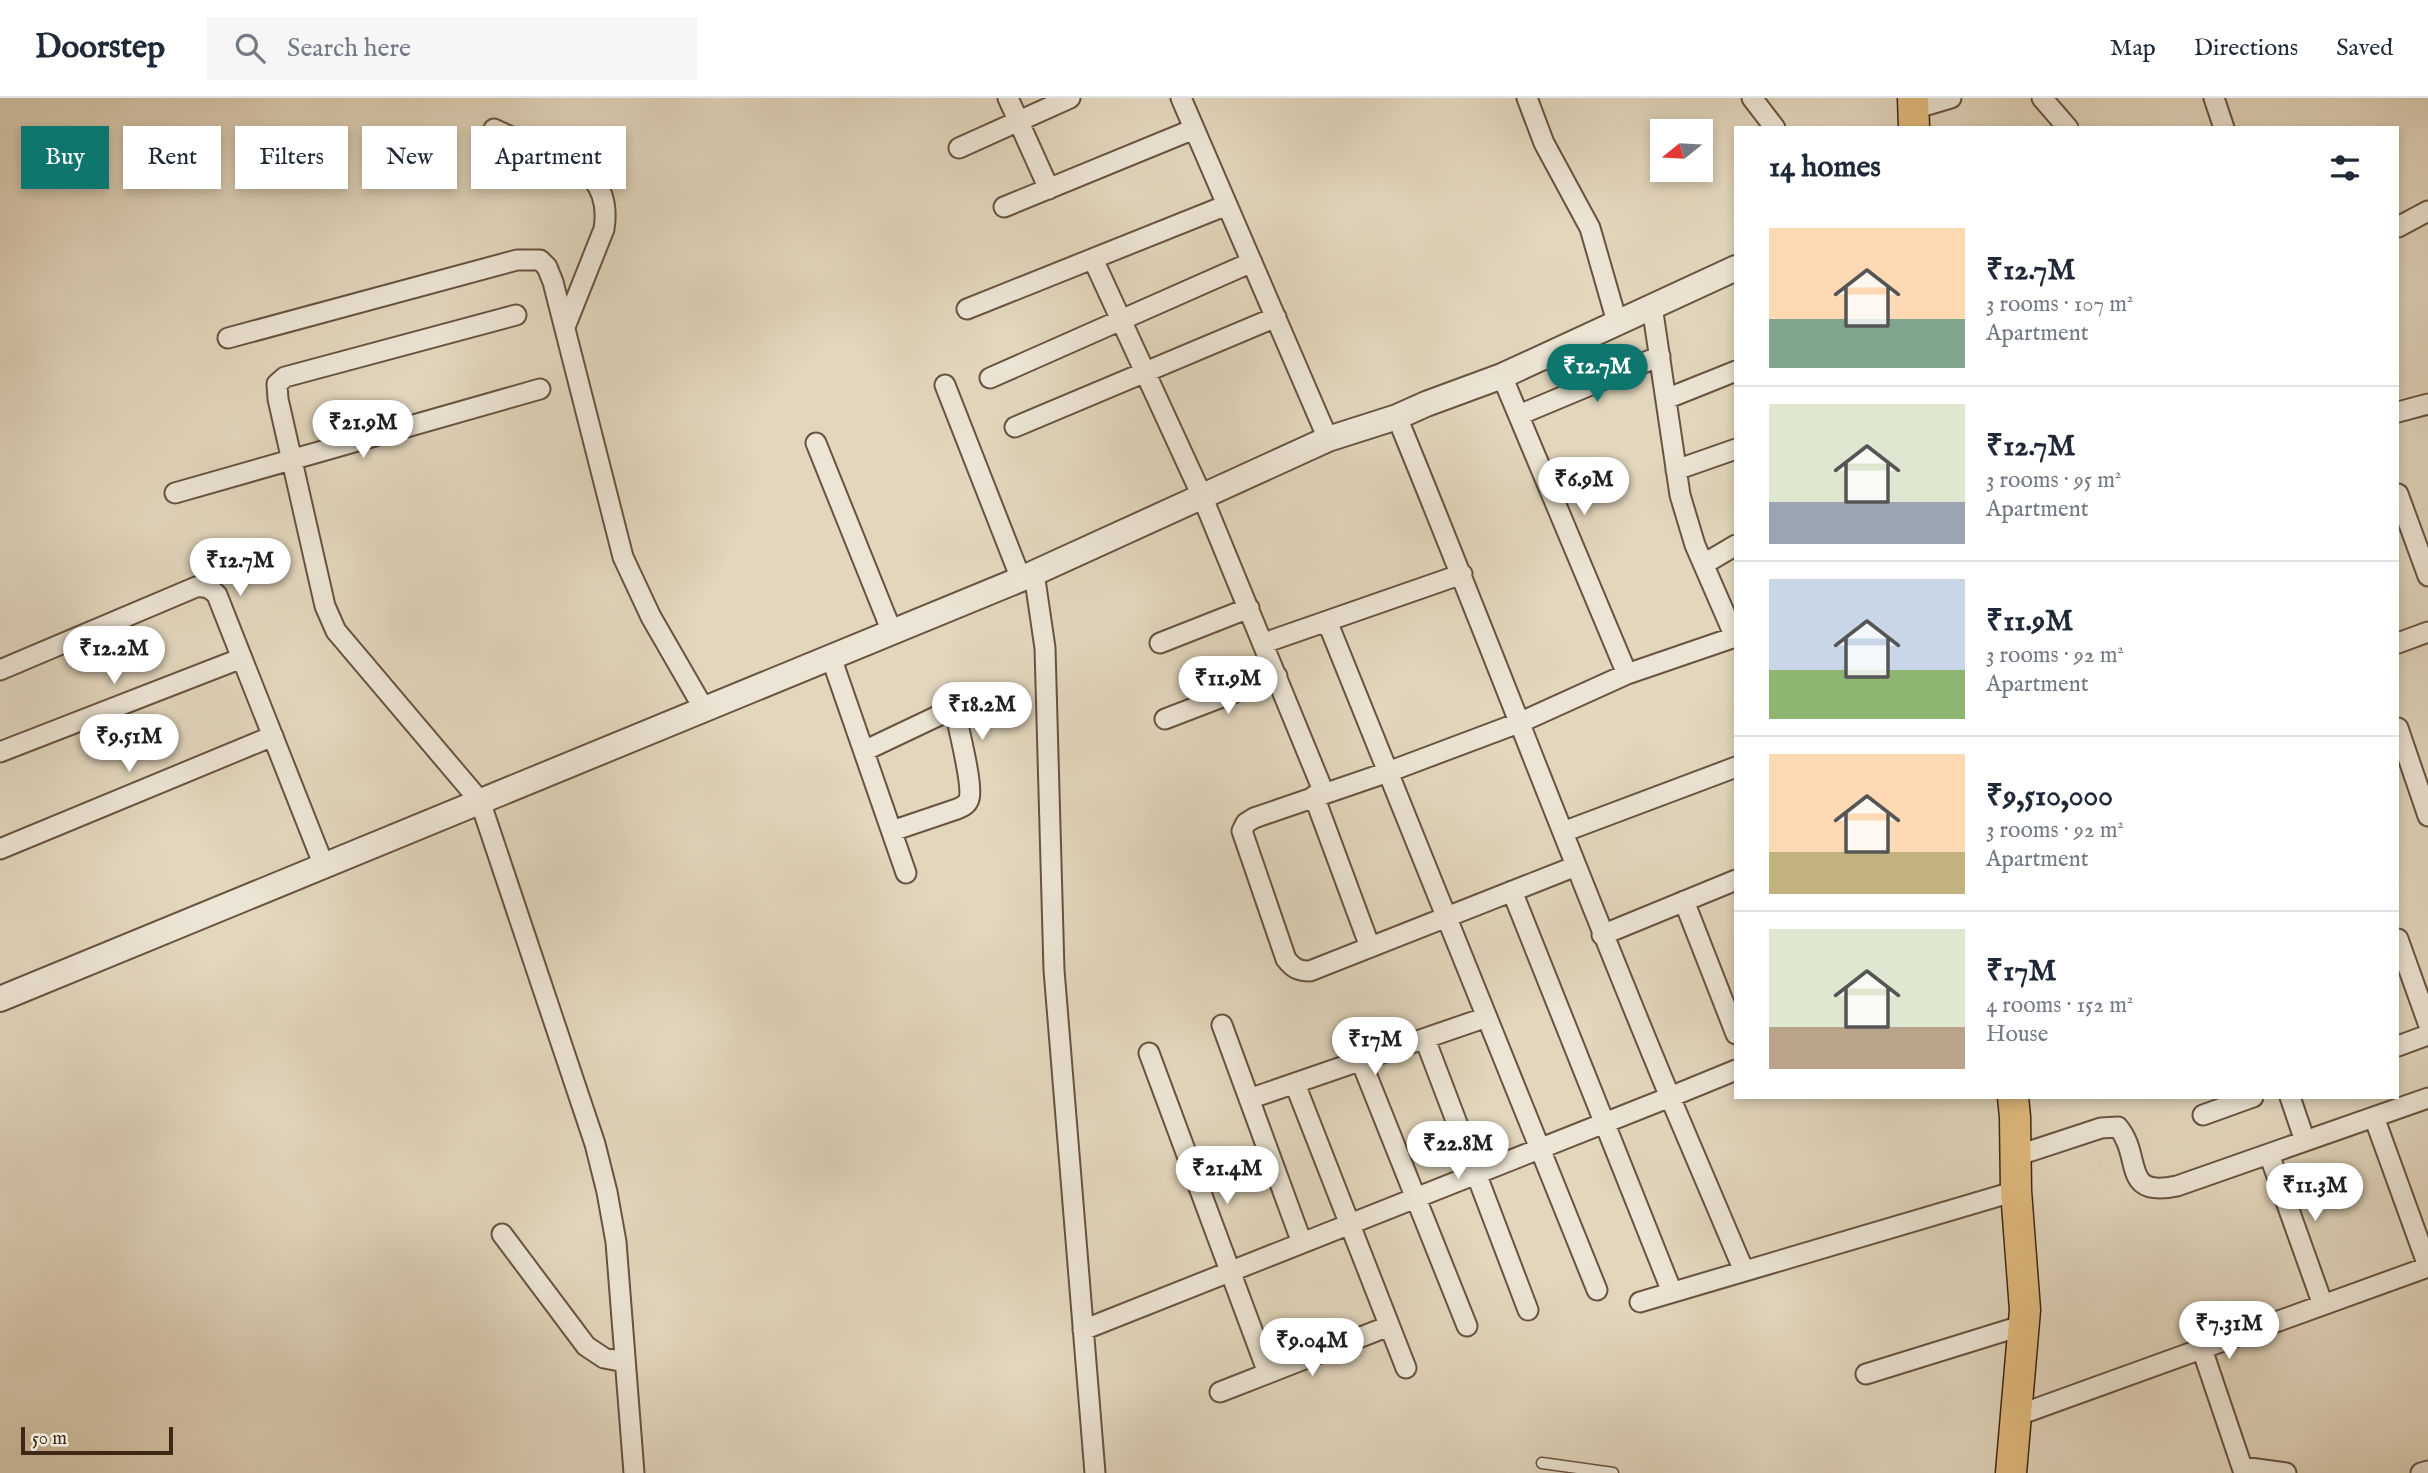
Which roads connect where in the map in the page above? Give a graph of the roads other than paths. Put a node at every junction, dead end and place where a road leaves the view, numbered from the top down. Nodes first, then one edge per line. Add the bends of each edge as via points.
1 (1008, 98) edge
2 (1070, 98) edge
3 (1181, 98) edge
4 (1527, 98) edge
5 (1752, 98) edge
6 (1951, 98) edge
7 (2042, 98) edge
8 (2214, 98) edge
9 (1914, 112) edge
10 (1018, 121) junction
11 (1773, 126) edge
12 (2066, 126) edge
13 (2223, 126) edge
14 (1194, 129) junction
15 (959, 148) dead end
16 (597, 189) edge
17 (1049, 189) junction
18 (1227, 205) junction
19 (1003, 207) dead end
20 (2428, 211) edge
21 (2399, 226) edge
22 (1093, 258) junction
23 (1252, 262) junction
24 (1734, 269) edge
25 (1652, 306) junction
26 (967, 309) dead end
27 (516, 316) dead end
28 (1276, 317) junction
29 (1121, 320) junction
30 (1617, 322) junction
31 (565, 327) junction
32 (228, 338) dead end
33 (1660, 356) junction
34 (1734, 372) edge
35 (1145, 373) junction
36 (1502, 376) junction
37 (990, 378) dead end
38 (945, 385) dead end
39 (540, 389) dead end
40 (1666, 399) junction
41 (2428, 404) edge
42 (2399, 412) edge
43 (1519, 415) junction
44 (1397, 417) junction
45 (1015, 427) dead end
46 (1328, 439) junction
47 (816, 443) dead end
48 (1734, 450) edge
49 (291, 460) junction
50 (1676, 470) junction
51 (175, 493) dead end
52 (1202, 496) junction
53 (2399, 497) edge
54 (1734, 546) edge
55 (1704, 564) junction
56 (1462, 574) junction
57 (1027, 576) junction
58 (2428, 576) edge
59 (1249, 608) junction
60 (1327, 621) junction
61 (892, 632) junction
62 (1734, 632) edge
63 (2428, 632) edge
64 (1734, 638) edge
65 (1160, 643) dead end
66 (1264, 643) junction
67 (2399, 643) edge
68 (831, 657) junction
69 (242, 658) junction
70 (0, 670) edge
71 (1627, 674) junction
72 (1277, 676) junction
73 (704, 709) junction
74 (1166, 719) dead end
75 (1521, 722) junction
76 (2399, 731) edge
77 (273, 736) junction
78 (864, 751) junction
79 (0, 752) edge
80 (1734, 768) edge
81 (1388, 772) junction
82 (1319, 794) junction
83 (480, 801) junction
84 (2428, 816) edge
85 (892, 831) junction
86 (1563, 832) junction
87 (0, 849) edge
88 (324, 866) junction
89 (1576, 866) junction
90 (906, 873) dead end
91 (1734, 881) edge
92 (1512, 891) junction
93 (1684, 901) junction
94 (1447, 917) junction
95 (1602, 935) junction
96 (2399, 942) edge
97 (1370, 947) junction
98 (0, 999) edge
99 (2426, 1011) edge
100 (1487, 1017) junction
101 (1222, 1026) dead end
102 (1734, 1029) edge
103 (2428, 1035) edge
104 (1425, 1039) junction
105 (2399, 1046) edge
106 (1149, 1053) dead end
107 (1361, 1061) junction
108 (1734, 1071) edge
109 (1295, 1084) junction
110 (1670, 1097) junction
111 (2428, 1098) edge
112 (1249, 1099) junction
113 (2013, 1099) edge
114 (2247, 1099) edge
115 (2291, 1099) edge
116 (2203, 1115) dead end
117 (2374, 1117) junction
118 (1605, 1123) junction
119 (2305, 1141) junction
120 (1540, 1147) junction
121 (2269, 1154) junction
122 (2015, 1156) junction
123 (1476, 1173) junction
124 (2016, 1191) junction
125 (1415, 1198) junction
126 (1350, 1224) junction
127 (502, 1234) dead end
128 (1302, 1243) junction
129 (2428, 1267) edge
130 (1744, 1271) junction
131 (1230, 1272) junction
132 (1597, 1290) dead end
133 (1672, 1293) junction
134 (1640, 1302) dead end
135 (2322, 1305) junction
136 (1528, 1310) dead end
137 (2024, 1325) junction
138 (1389, 1326) junction
139 (1467, 1326) dead end
140 (1083, 1330) junction
141 (2202, 1349) junction
142 (625, 1362) junction
143 (1406, 1368) dead end
144 (1268, 1373) junction
145 (1866, 1374) dead end
146 (1220, 1392) dead end
147 (2016, 1416) junction
148 (1542, 1463) dead end
149 (2243, 1470) edge
150 (2428, 1471) edge
151 (634, 1473) edge
152 (1095, 1473) edge
153 (1613, 1473) edge
154 (2011, 1473) edge
155 (2286, 1473) edge
156 (2421, 1473) edge

1 - 10 street
2 - 10 street
3 - 14 street
4 - 30 street via 1544,143 1590,228
5 - 11 street
6 - 9 street
7 - 12 street
8 - 13 street
10 - 15 street
10 - 17 street
14 - 17 street
14 - 18 street
16 - 31 street via 604,200 604,229
17 - 19 street
18 - 22 street
18 - 23 street
20 - 21 street
22 - 26 street
22 - 29 street
23 - 28 street
23 - 29 street
24 - 25 street
25 - 30 street
25 - 33 street
27 - 49 street via 285,377 277,384 278,399
28 - 35 street
28 - 46 street
29 - 35 street
29 - 37 street
30 - 36 street
31 - 32 street via 547,267 530,258
31 - 73 street via 623,557 651,617
33 - 40 street
33 - 43 street
34 - 40 street
35 - 45 street
35 - 52 street
36 - 43 street
36 - 44 street
38 - 57 street
39 - 49 street
40 - 50 street
41 - 42 street
43 - 71 street
44 - 46 street
44 - 56 street
46 - 52 street
47 - 61 street
48 - 50 street
49 - 51 street
49 - 83 street via 325,606 336,631
50 - 55 street via 1685,518
52 - 57 street
52 - 59 street
53 - 58 street
54 - 55 street
55 - 62 street
56 - 60 street
56 - 75 street
57 - 61 street
57 - 140 street via 1045,648 1055,970
59 - 65 street
59 - 66 street
60 - 66 street
60 - 81 street
61 - 68 street
63 - 67 street
64 - 71 street
66 - 72 street
68 - 73 street
68 - 78 street
69 - 70 street via 217,595 205,586
69 - 77 street
69 - 79 street
71 - 75 street
72 - 74 street
72 - 82 street
73 - 83 street
75 - 81 street
75 - 86 street
76 - 84 street
77 - 87 street
77 - 88 street
78 - 85 street
78 - 85 street via 944,713 956,718 969,800 957,809
80 - 86 street
81 - 82 street
81 - 94 street
82 - 97 street
82 - 97 street via 1255,818 1242,831 1293,968 1310,971
83 - 88 street
83 - 142 street via 595,1144 615,1242
85 - 90 street
86 - 89 street
88 - 98 street
89 - 92 street
89 - 95 street
91 - 93 street
92 - 94 street
92 - 118 street
93 - 95 street
93 - 102 street
94 - 97 street
94 - 100 street
95 - 110 street
96 - 99 street
100 - 104 street
100 - 120 street
101 - 112 street
103 - 105 street
104 - 107 street
104 - 123 street
106 - 131 street
107 - 109 street
107 - 125 street
108 - 110 street
109 - 112 street
109 - 126 street
110 - 118 street
110 - 130 street
111 - 117 street
112 - 128 street
113 - 122 main road
114 - 116 street
115 - 119 street
117 - 119 street
117 - 129 street
118 - 120 street
118 - 133 street
119 - 121 street
120 - 123 street
120 - 132 street
121 - 122 street via 2157,1190 2146,1188 2138,1179 2118,1127 2101,1128
121 - 135 street
122 - 124 main road
123 - 125 street
123 - 136 street
124 - 130 street
124 - 137 main road
125 - 126 street
125 - 139 street
126 - 128 street
126 - 138 street
127 - 142 street via 586,1346 604,1359
128 - 131 street
129 - 135 street
130 - 133 street
131 - 140 street
131 - 144 street
133 - 134 street
135 - 141 street
137 - 145 street
137 - 147 main road
138 - 143 street
138 - 144 street
140 - 152 street
141 - 147 street
141 - 149 street
142 - 151 street
144 - 146 street
147 - 154 main road
148 - 153 lane
149 - 155 street
150 - 156 street

